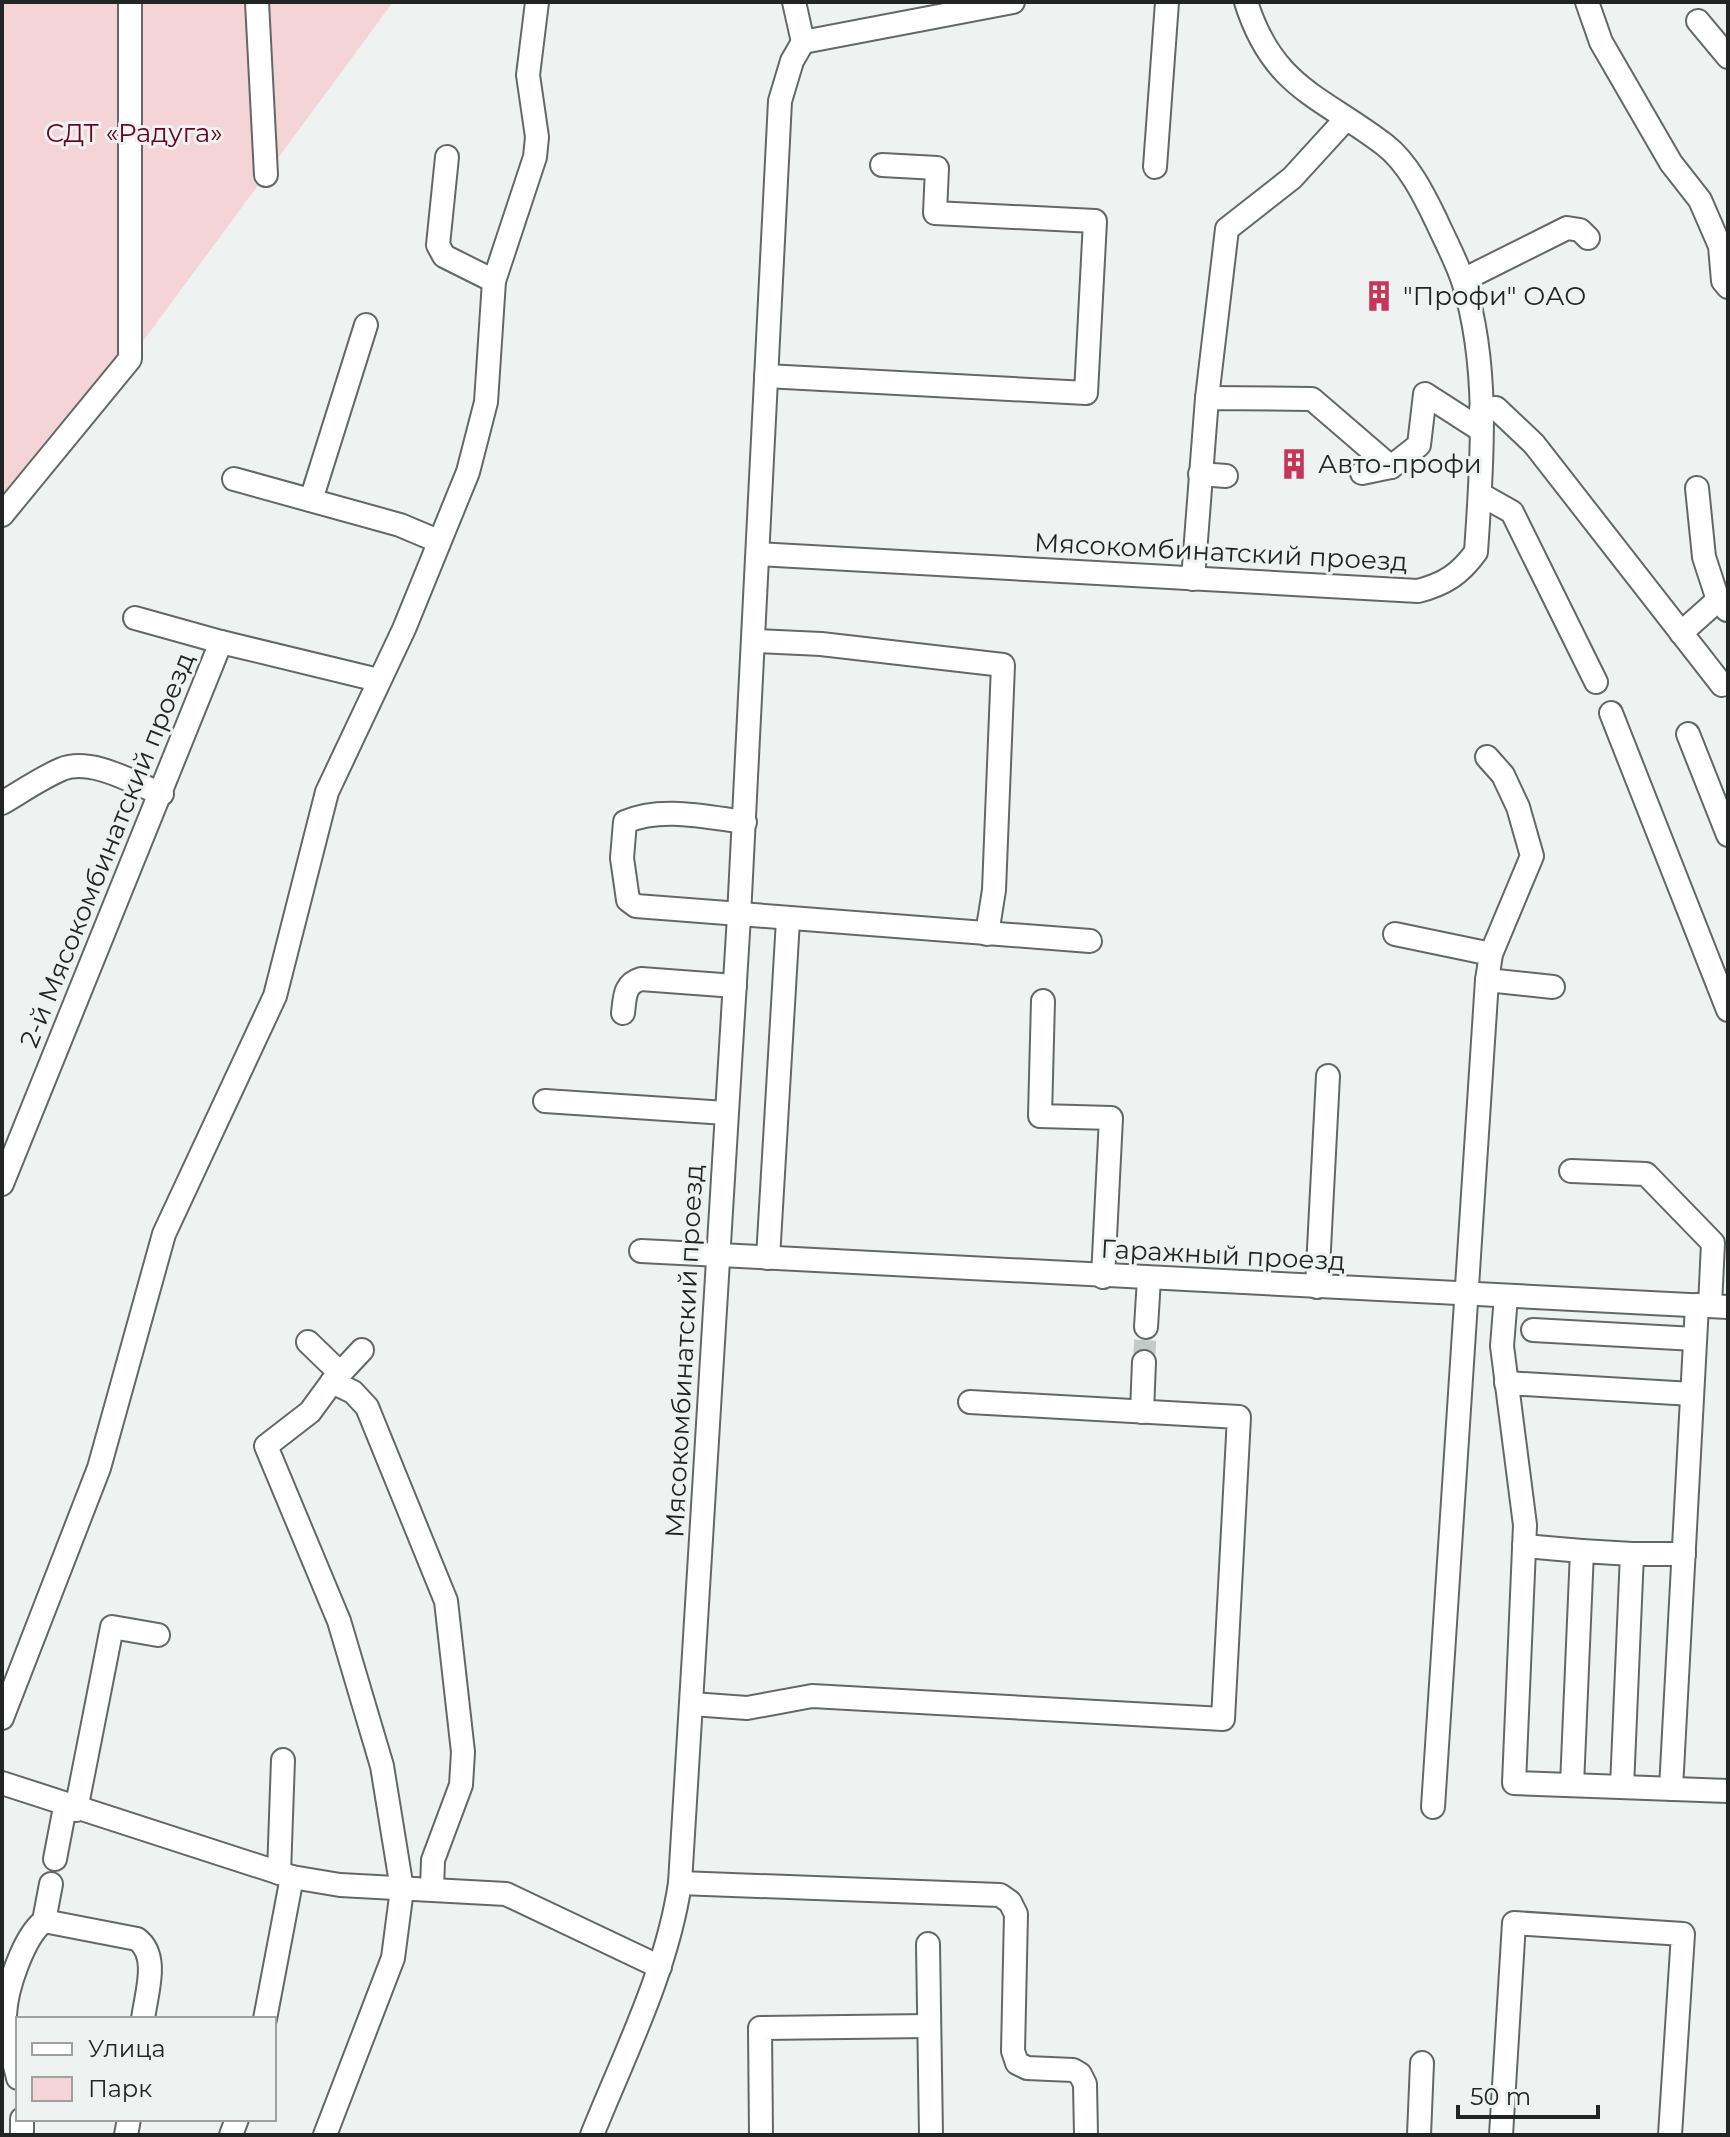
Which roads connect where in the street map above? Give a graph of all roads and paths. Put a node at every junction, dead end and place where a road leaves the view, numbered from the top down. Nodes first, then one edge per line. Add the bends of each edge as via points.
1 (130, 2) edge
2 (257, 2) edge
3 (537, 2) edge
4 (794, 2) edge
5 (1013, 2) edge
6 (1167, 2) edge
7 (1246, 2) edge
8 (1587, 2) edge
9 (1698, 21) dead end
10 (803, 42) junction
11 (1728, 57) edge
12 (1345, 120) junction
13 (447, 157) dead end
14 (882, 165) dead end
15 (1155, 167) dead end
16 (266, 175) dead end
17 (1588, 238) dead end
18 (1463, 280) junction
19 (494, 281) junction
20 (1728, 287) edge
21 (366, 325) dead end
22 (766, 376) junction
23 (1207, 398) junction
24 (1481, 420) junction
25 (1391, 467) junction
26 (1362, 473) dead end
27 (1200, 474) junction
28 (1226, 476) dead end
29 (234, 479) dead end
30 (1697, 488) dead end
31 (1480, 494) junction
32 (311, 500) junction
33 (2, 515) edge
34 (438, 541) junction
35 (758, 554) junction
36 (1193, 579) junction
37 (1723, 605) edge
38 (135, 618) dead end
39 (1681, 633) junction
40 (755, 641) junction
41 (221, 642) junction
42 (378, 680) junction
43 (1596, 682) dead end
44 (1722, 685) dead end
45 (1611, 713) dead end
46 (1688, 734) dead end
47 (1487, 757) dead end
48 (162, 794) junction
49 (2, 803) edge
50 (745, 822) junction
51 (1728, 835) edge
52 (739, 916) junction
53 (788, 920) junction
54 (987, 934) junction
55 (1395, 934) dead end
56 (1090, 941) dead end
57 (1491, 954) junction
58 (1487, 980) junction
59 (735, 986) junction
60 (1553, 987) dead end
61 (1043, 1001) dead end
62 (1728, 1010) edge
63 (623, 1013) dead end
64 (1328, 1076) dead end
65 (545, 1101) dead end
66 (726, 1113) junction
67 (1571, 1171) dead end
68 (2, 1184) edge
69 (641, 1251) dead end
70 (716, 1255) junction
71 (768, 1258) junction
72 (1103, 1277) junction
73 (1149, 1279) junction
74 (1317, 1287) junction
75 (1466, 1294) junction
76 (1506, 1296) junction
77 (1712, 1306) edge
78 (1146, 1327) tunnel mouth
79 (1533, 1330) dead end
80 (1695, 1339) junction
81 (308, 1342) dead end
82 (362, 1350) dead end
83 (1144, 1362) tunnel mouth
84 (336, 1378) junction
85 (1506, 1383) junction
86 (1692, 1394) junction
87 (970, 1402) dead end
88 (1142, 1412) junction
89 (1524, 1546) junction
90 (1582, 1551) junction
91 (1632, 1554) junction
92 (1684, 1554) junction
93 (158, 1635) dead end
94 (692, 1704) junction
95 (2, 1718) edge
96 (283, 1760) dead end
97 (2, 1783) edge
98 (1572, 1785) junction
99 (1622, 1787) junction
100 (1671, 1789) junction
101 (1728, 1791) edge
102 (1433, 1807) dead end
103 (70, 1808) junction
104 (55, 1859) dead end
105 (285, 1875) junction
106 (680, 1883) junction
107 (51, 1884) dead end
108 (402, 1889) junction
109 (432, 1889) junction
110 (44, 1921) junction
111 (928, 1944) dead end
112 (660, 1967) junction
113 (143, 2017) edge
114 (265, 2017) edge
115 (929, 2026) junction
116 (1422, 2063) dead end
117 (16, 2068) edge
118 (325, 2135) edge
119 (592, 2135) edge
120 (761, 2135) edge
121 (931, 2135) edge
122 (1086, 2135) edge
123 (1419, 2135) edge
124 (1501, 2135) edge
125 (1670, 2135) edge

1 - 33 street via 130,359
2 - 16 street
3 - 19 street via 528,75 535,157
4 - 10 street
5 - 10 street
6 - 15 street
7 - 12 street, Мясокомбинатский проезд via 1274,62 1305,94
8 - 20 street via 1601,42 1671,163 1700,200 1720,246
9 - 11 street
10 - 22 street, Мясокомбинатский проезд via 780,101
12 - 18 street, Мясокомбинатский проезд via 1388,147 1423,192
12 - 23 street via 1292,178 1227,229
13 - 19 street via 438,245 444,256
14 - 22 street via 937,168 935,213 1095,221 1086,393
17 - 18 street via 1567,228
18 - 24 street, Мясокомбинатский проезд via 1474,331
19 - 34 street via 486,402 468,472
21 - 32 street
22 - 35 street, Мясокомбинатский проезд
23 - 25 street via 1312,399
23 - 27 street
24 - 25 street via 1425,394 1419,445
24 - 31 street, Мясокомбинатский проезд
24 - 39 street via 1496,408 1534,444
25 - 26 street
27 - 28 street
27 - 36 street
29 - 32 street
30 - 37 street via 1704,557
31 - 36 street, Мясокомбинатский проезд via 1476,552 1443,584 1418,591
31 - 43 street via 1512,512
32 - 34 street
34 - 42 street
35 - 36 street, Мясокомбинатский проезд
35 - 40 street, Мясокомбинатский проезд
37 - 39 street
38 - 41 street
39 - 44 street
40 - 50 street, Мясокомбинатский проезд
40 - 54 street via 1003,665 994,890
41 - 42 street, 2-й Мясокомбинатский проезд
41 - 48 street, 2-й Мясокомбинатский проезд
42 - 95 street via 327,792 275,996 164,1234 99,1468
45 - 62 street
46 - 51 street
47 - 57 street via 1503,775 1518,807 1532,856
48 - 49 street via 75,766
48 - 68 street, 2-й Мясокомбинатский проезд
50 - 52 street, Мясокомбинатский проезд
50 - 52 street via 641,815 622,827 628,900 636,906
52 - 53 street
52 - 59 street, Мясокомбинатский проезд
53 - 54 street
53 - 71 street
54 - 56 street
55 - 57 street
57 - 58 street
58 - 60 street
58 - 75 street
59 - 63 street via 641,979 626,991
59 - 66 street, Мясокомбинатский проезд
61 - 72 street via 1040,1116 1111,1118
64 - 74 street
65 - 66 street
66 - 70 street, Мясокомбинатский проезд
67 - 77 street via 1646,1174 1713,1243
69 - 70 street, Гаражный проезд
70 - 71 street, Гаражный проезд
70 - 94 street, Мясокомбинатский проезд
71 - 72 street, Гаражный проезд
72 - 73 street, Гаражный проезд
73 - 74 street, Гаражный проезд
73 - 78 street
74 - 75 street, Гаражный проезд
75 - 76 street, Гаражный проезд
75 - 102 street
76 - 77 street, Гаражный проезд
76 - 85 street
77 - 80 street
79 - 80 street
80 - 86 street
81 - 84 street
82 - 84 street
83 - 88 street
84 - 108 street via 310,1412 266,1446 339,1621 382,1766
84 - 109 street via 367,1407 446,1601 462,1774 433,1860
85 - 86 street
85 - 89 street
86 - 92 street
87 - 88 street
88 - 94 street via 1239,1417 1223,1719 812,1696 747,1708
89 - 90 street
89 - 98 street via 1514,1783
90 - 91 street
90 - 98 street
91 - 92 street
91 - 99 street
92 - 100 street
93 - 103 street via 112,1627
94 - 106 street, Мясокомбинатский проезд
96 - 105 street
97 - 103 street
98 - 99 street
99 - 100 street
100 - 101 street
103 - 104 street
103 - 105 street
105 - 108 street
105 - 114 street
106 - 112 street, Мясокомбинатский проезд via 674,1929
106 - 122 street via 1000,1895 1016,1914 1017,2063 1080,2074
107 - 110 street
108 - 109 street
108 - 118 street via 393,1958
109 - 112 street via 506,1894
110 - 113 street via 137,1939 147,1947 151,1959
110 - 117 street via 23,1950 5,2015
111 - 115 street
112 - 119 street, Мясокомбинатский проезд
115 - 120 street via 760,2028
115 - 121 street
116 - 123 street
124 - 125 street via 1514,1923 1683,1934

